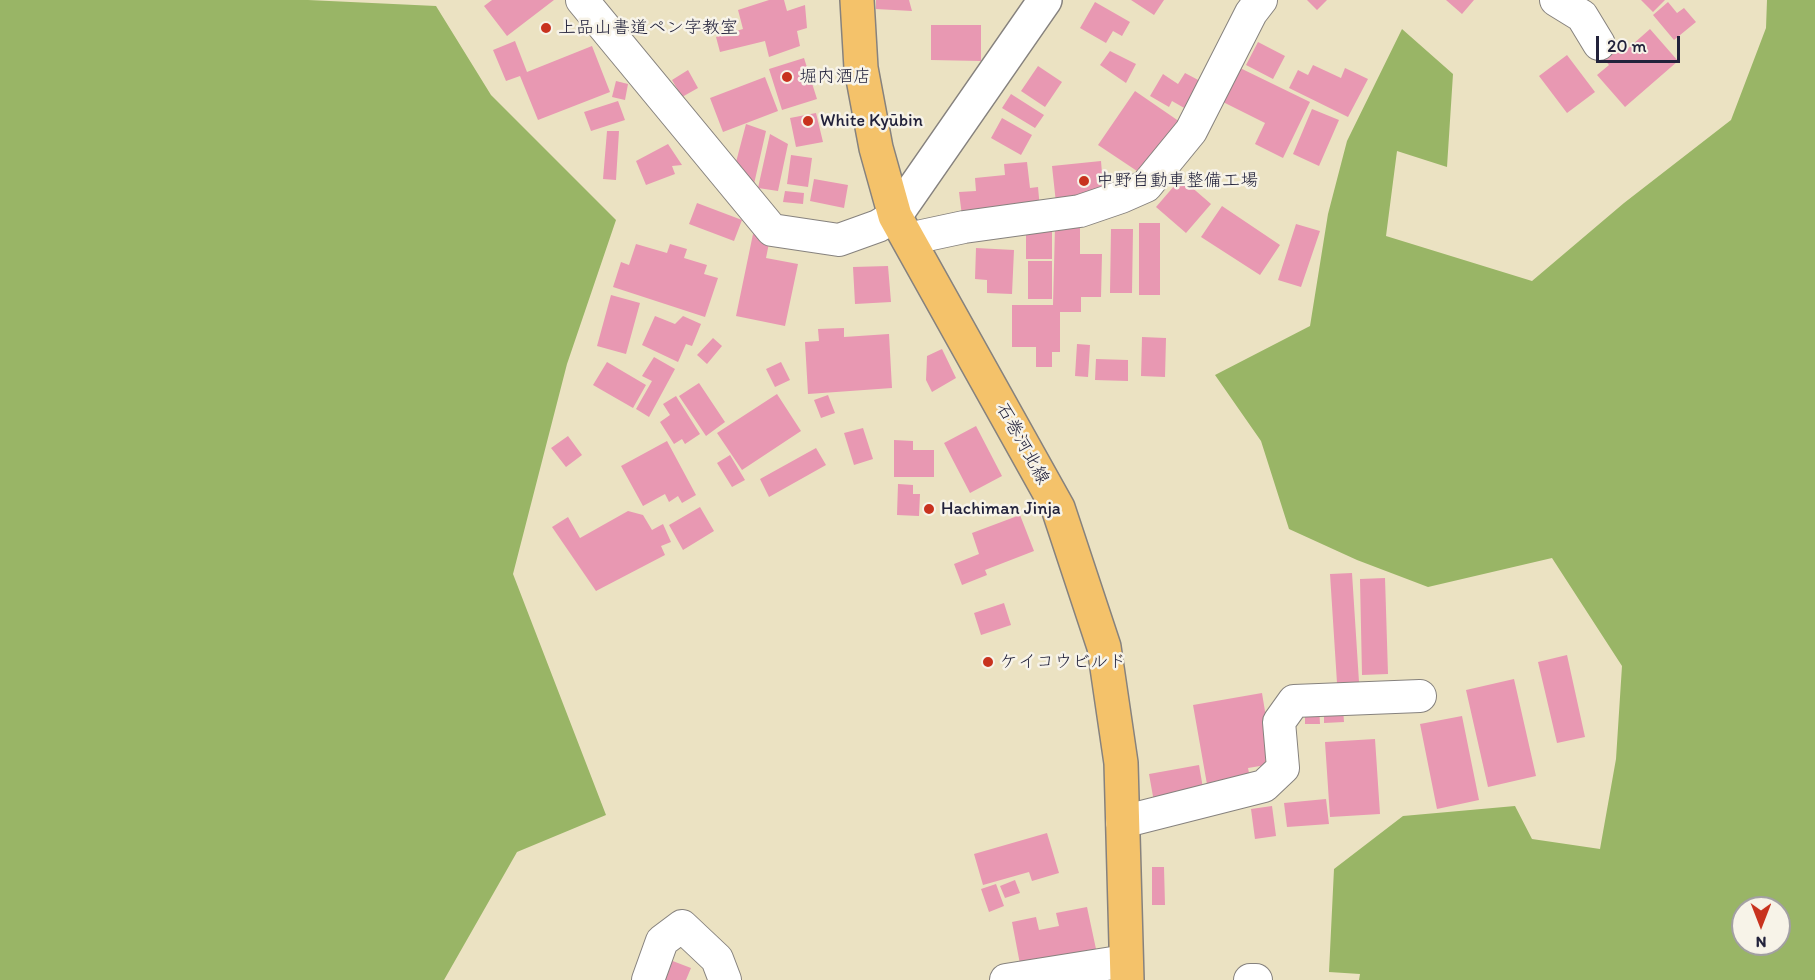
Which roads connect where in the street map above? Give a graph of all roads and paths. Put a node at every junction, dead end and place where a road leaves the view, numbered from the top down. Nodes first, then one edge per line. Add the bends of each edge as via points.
1 (582, 0) edge
2 (857, 0) edge
3 (1045, 0) edge
4 (1261, 0) edge
5 (1556, 0) edge
6 (1599, 44) dead end
7 (901, 227) junction
8 (1420, 696) dead end
9 (1122, 822) junction
10 (1126, 971) edge
11 (648, 980) edge
12 (724, 980) edge
13 (1006, 980) edge
14 (1250, 980) edge
15 (1256, 980) edge

1 - 7 street via 772,230 839,240 878,226
2 - 7 main road, 石巻河北線 via 861,68 876,148
3 - 7 street
4 - 7 street via 1191,131 1146,186 1080,211 964,227
5 - 6 street via 1582,16
7 - 9 main road, 石巻河北線 via 1058,508 1104,647 1121,763
8 - 9 street via 1294,701 1279,722 1283,768 1264,786
9 - 10 main road, 石巻河北線
10 - 13 street
11 - 12 street via 662,941 682,926 717,960
14 - 15 street

